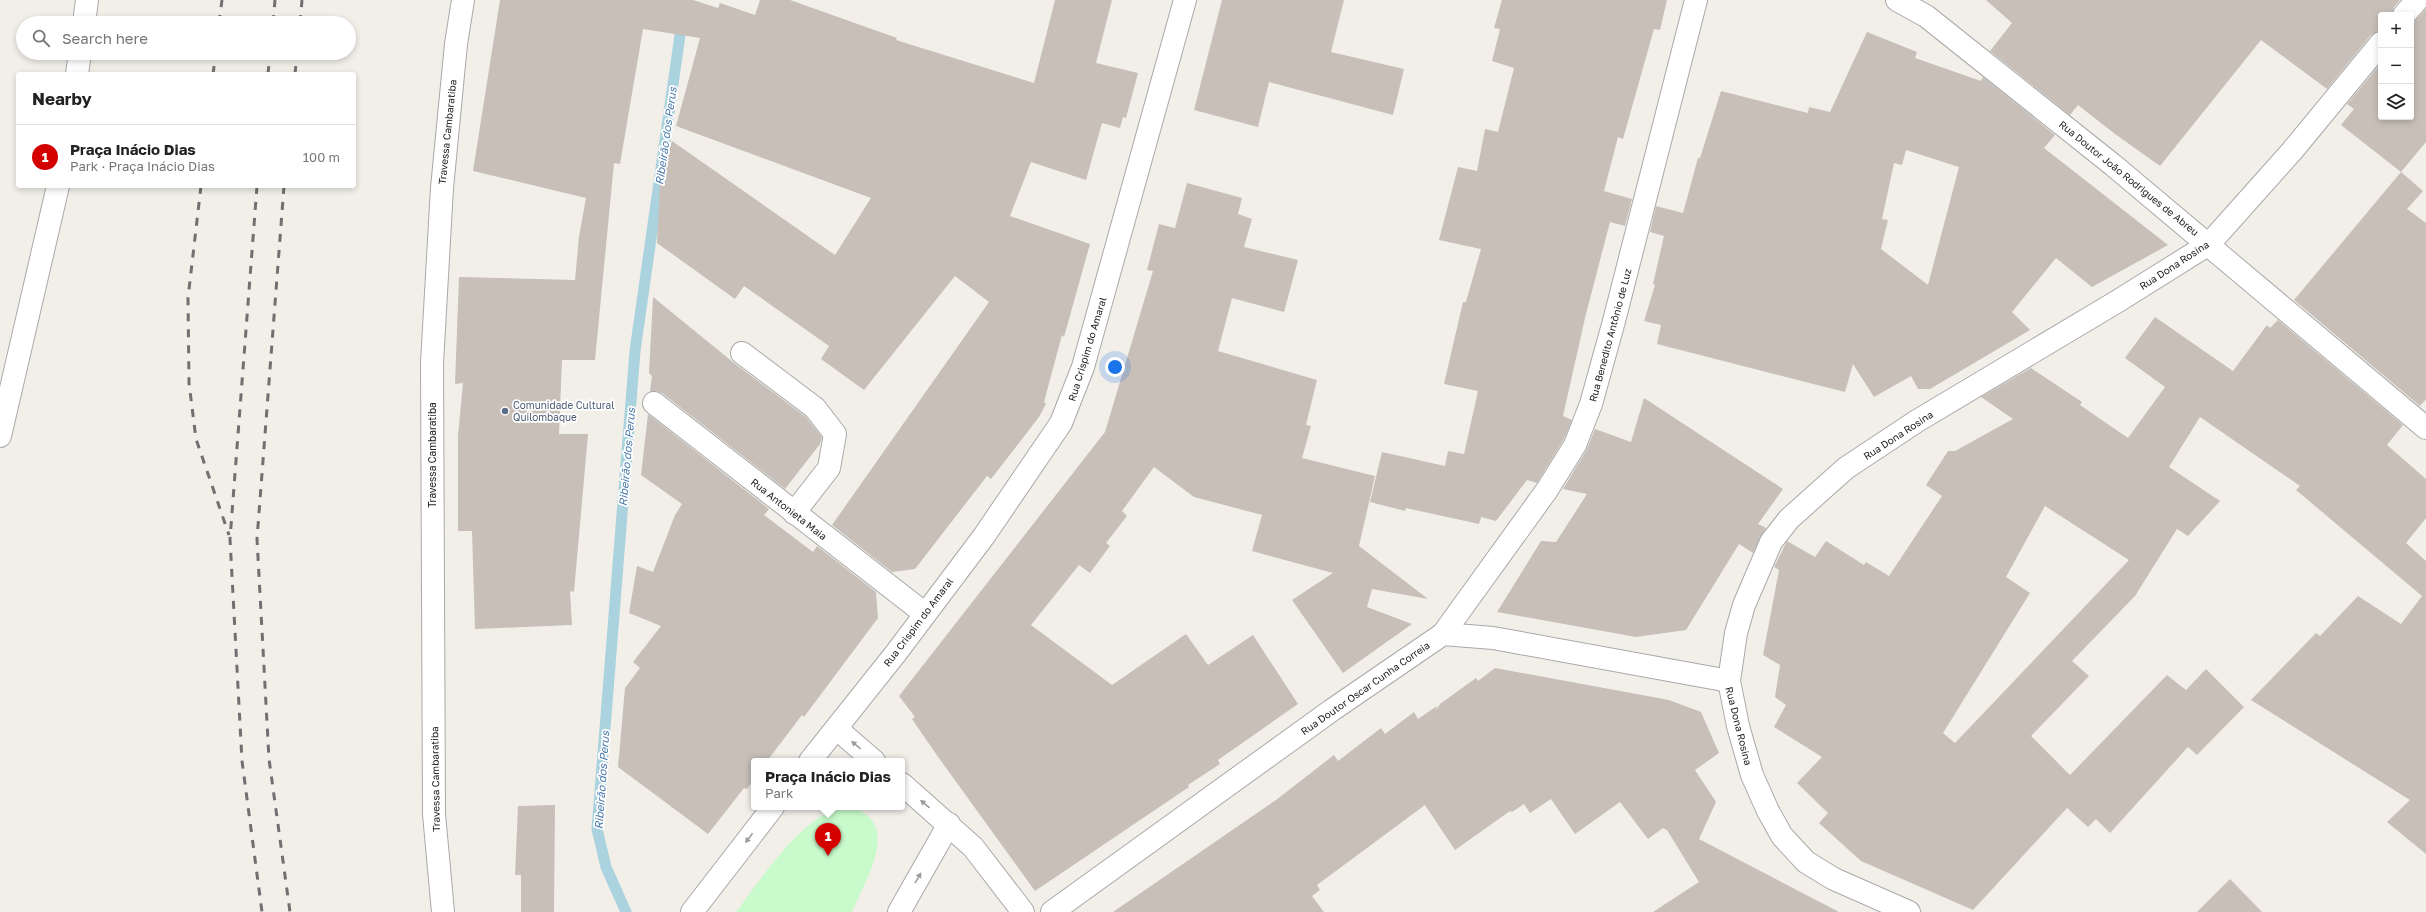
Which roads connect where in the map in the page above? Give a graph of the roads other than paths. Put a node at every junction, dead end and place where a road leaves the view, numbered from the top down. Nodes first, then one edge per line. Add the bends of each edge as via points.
1 (87, 0) edge
2 (463, 0) edge
3 (1184, 0) edge
4 (1696, 0) edge
5 (1897, 0) edge
6 (2417, 0) edge
7 (2407, 12) edge
8 (85, 16) edge
9 (2378, 48) edge
10 (79, 60) edge
11 (77, 72) edge
12 (58, 188) edge
13 (2209, 244) junction
14 (742, 353) dead end
15 (654, 403) dead end
16 (2426, 428) edge
17 (0, 436) edge
18 (794, 513) junction
19 (924, 613) junction
20 (1443, 634) junction
21 (1728, 681) junction
22 (837, 729) junction
23 (813, 758) edge
24 (871, 758) edge
25 (905, 787) edge
26 (771, 810) edge
27 (949, 824) junction
28 (695, 908) edge
29 (443, 912) edge
30 (899, 912) edge
31 (1023, 912) edge
32 (1052, 912) edge
33 (1909, 912) edge

1 - 8 street
2 - 29 street, Travessa Cambaratiba via 456,44 442,188 432,363 434,814
3 - 19 street, Rua Crispim do Amaral via 1074,395 1061,423 984,536
4 - 20 street, Rua Benedito Antônio de Luz via 1614,321 1591,404 1575,445 1547,490
5 - 13 street, Rua Doutor João Rodrigues de Abreu via 1926,16
6 - 7 street
9 - 13 street, Rua Dona Rosina via 2292,151
10 - 11 street
12 - 17 street
13 - 16 street, Rua Doutor João Rodrigues de Abreu
13 - 21 street, Rua Dona Rosina via 1917,421 1846,468 1815,494 1789,519 1771,542 1742,612
14 - 18 street via 815,408 835,434 829,468
15 - 18 street, Rua Antonieta Maia
18 - 19 street, Rua Antonieta Maia
19 - 22 street, Rua Crispim do Amaral
20 - 21 street via 1492,638
20 - 32 street, Rua Doutor Oscar Cunha Correia via 1332,710
21 - 33 street, Rua Dona Rosina via 1752,775 1782,836 1806,862 1834,879
22 - 23 street, Rua Crispim do Amaral
24 -> 22 street
27 -> 25 street
26 -> 28 street
30 -> 27 street
27 - 31 street via 973,847

